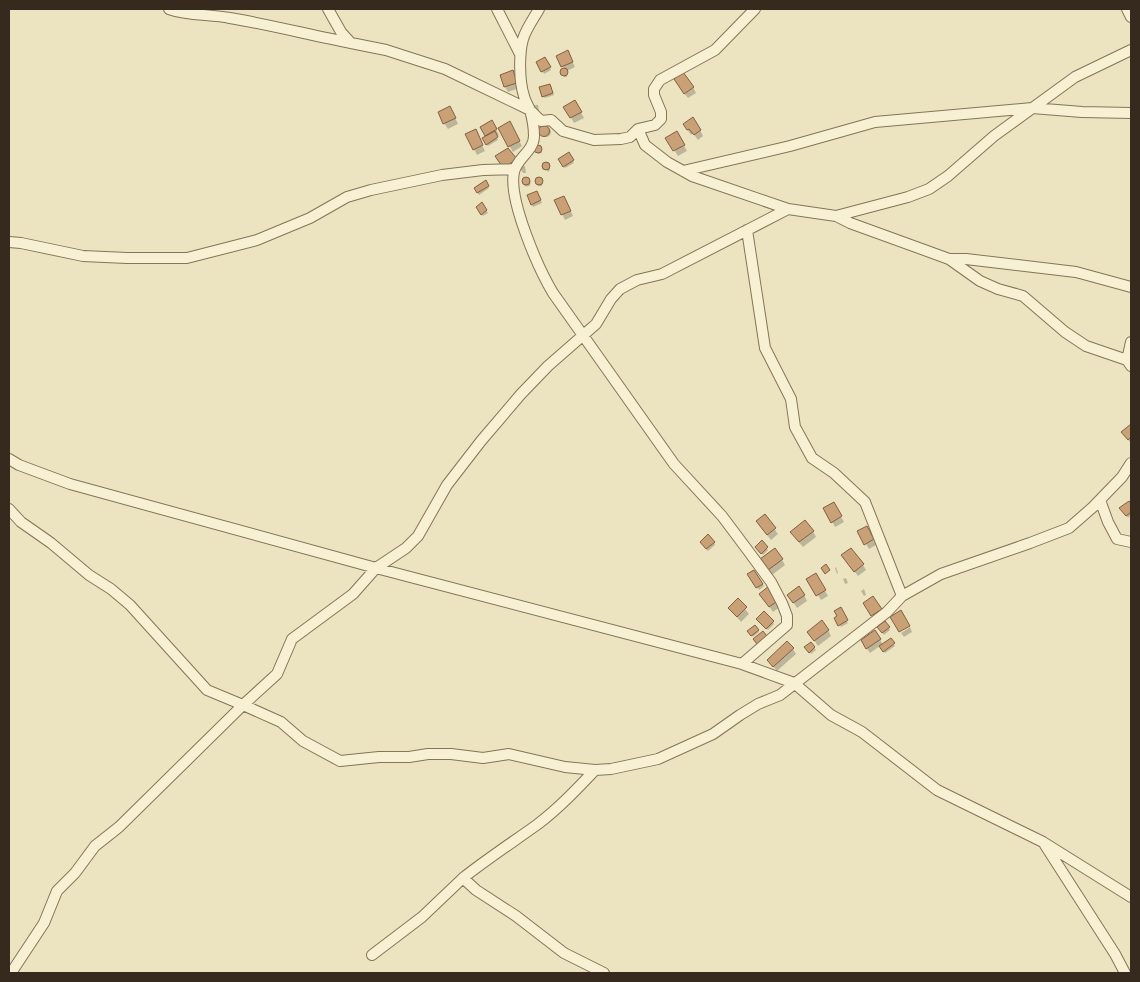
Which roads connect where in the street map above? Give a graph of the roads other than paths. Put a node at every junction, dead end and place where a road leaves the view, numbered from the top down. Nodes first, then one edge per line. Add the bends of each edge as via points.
1 (169, 9) edge
2 (328, 9) edge
3 (498, 9) edge
4 (539, 9) edge
5 (755, 9) edge
6 (1127, 9) edge
7 (1131, 17) edge
8 (351, 43) junction
9 (1131, 50) edge
10 (520, 54) junction
11 (1032, 108) junction
12 (530, 110) junction
13 (1131, 113) edge
14 (638, 129) junction
15 (514, 169) junction
16 (683, 171) junction
17 (788, 209) junction
18 (836, 216) junction
19 (748, 230) junction
20 (9, 242) edge
21 (949, 259) junction
22 (1131, 287) edge
23 (584, 336) junction
24 (1131, 342) edge
25 (1129, 363) edge
26 (9, 459) edge
27 (1131, 464) edge
28 (1100, 500) junction
29 (9, 509) edge
30 (1131, 542) edge
31 (376, 568) junction
32 (902, 596) junction
33 (742, 664) junction
34 (794, 683) junction
35 (242, 704) junction
36 (595, 770) junction
37 (1043, 842) junction
38 (462, 878) junction
39 (1131, 898) edge
40 (372, 955) dead end
41 (11, 973) edge
42 (604, 973) edge
43 (1126, 973) edge

1 - 8 street
2 - 8 street
3 - 10 street
4 - 10 street via 523,38
5 - 14 street via 715,50 660,80 654,95 662,112 661,119 655,125
6 - 7 street
8 - 12 street via 386,50 444,69
9 - 11 street via 1075,77
10 - 12 street via 523,95
11 - 13 street
11 - 16 street via 875,122
11 - 18 street via 929,189
12 - 14 street via 541,121 551,120 563,131 594,140 630,137
12 - 15 street via 533,141
14 - 16 street via 645,145
15 - 20 street via 442,175 371,190 347,197 310,218 257,240 187,258 83,256
15 - 23 street via 514,195 542,276
16 - 17 street
17 - 18 street
17 - 19 street
18 - 21 street
19 - 23 street via 662,274 637,280 620,289
19 - 32 street via 765,348 791,399 795,427 812,458 834,473 865,502
21 - 22 street via 1076,272
21 - 25 street via 980,281 1023,296 1086,346
23 - 31 street via 541,373 481,441 447,485 418,536
23 - 33 street via 674,464 722,516 782,603 787,625
24 - 25 street
26 - 31 street via 70,484
27 - 28 street
28 - 30 street via 1117,538
28 - 32 street via 1068,528 941,574
29 - 35 street via 21,522 130,605 207,690
31 - 33 street
31 - 35 street via 353,594 292,639 277,674
32 - 34 street via 887,612
33 - 34 street
34 - 36 street via 780,696 758,704 713,734 658,759
34 - 37 street via 830,715 862,732 937,790
35 - 36 street via 281,722 303,741 340,761 428,754 483,758 509,754
35 - 41 street via 95,846 58,892 44,923
36 - 38 street via 539,823
37 - 39 street
37 - 43 street
38 - 40 street via 422,916
38 - 42 street via 564,952

